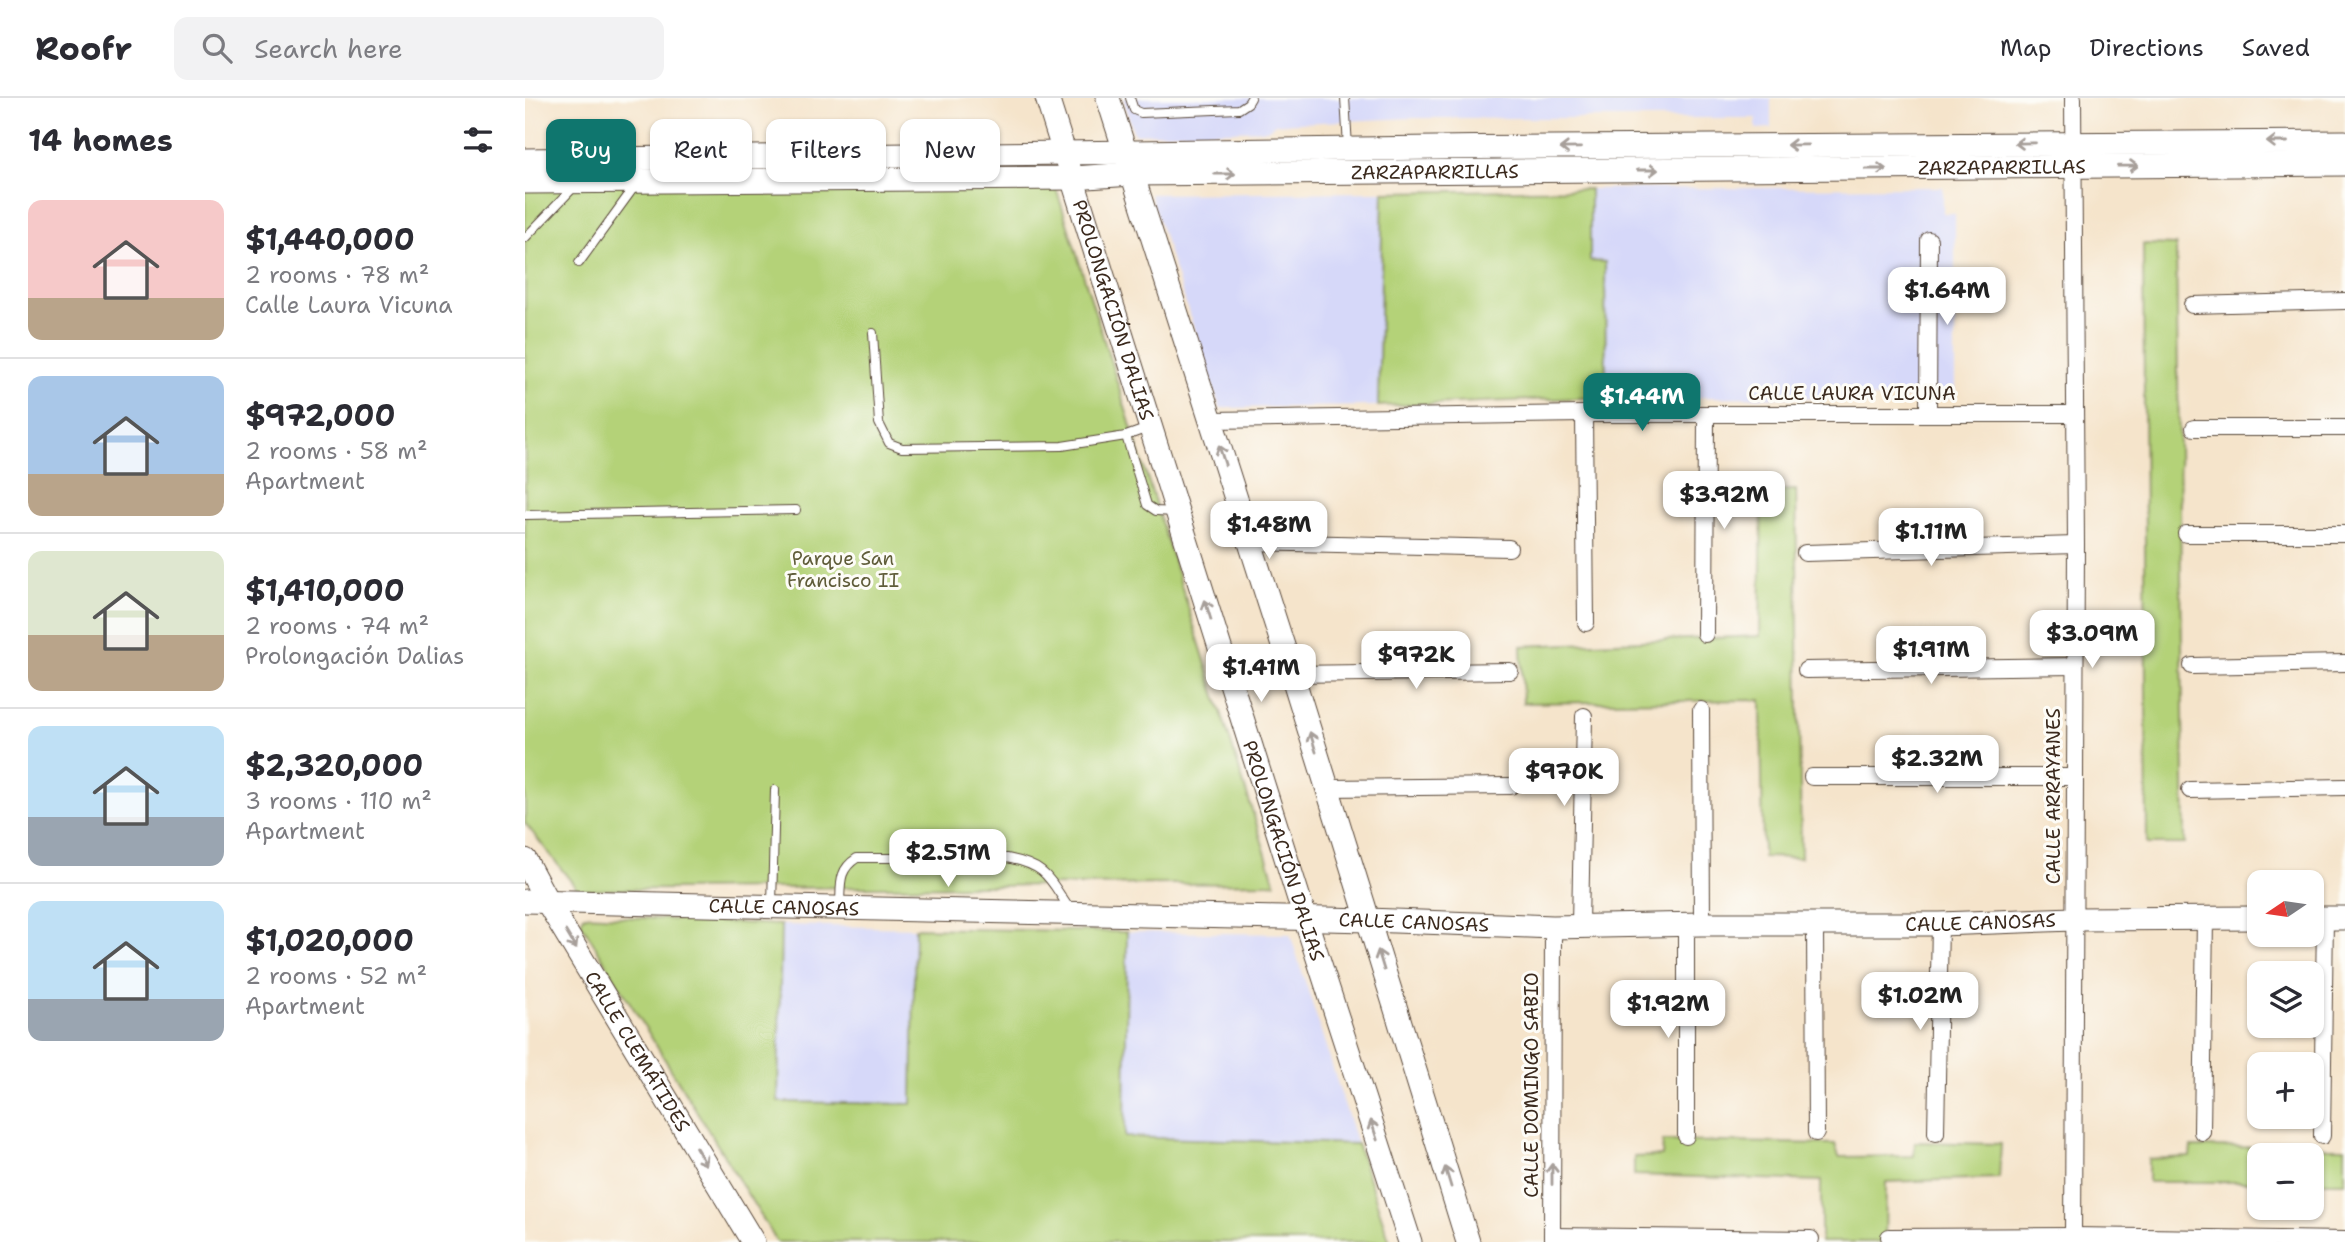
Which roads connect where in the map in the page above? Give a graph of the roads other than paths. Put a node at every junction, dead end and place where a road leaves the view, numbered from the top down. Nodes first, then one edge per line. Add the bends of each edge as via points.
1 (1047, 98) edge
2 (1108, 98) edge
3 (1131, 98) edge
4 (1251, 98) edge
5 (1345, 98) edge
6 (2073, 98) edge
7 (2073, 142) junction
8 (2345, 142) edge
9 (1348, 150) junction
10 (1064, 152) junction
11 (525, 160) edge
12 (1129, 163) junction
13 (2345, 164) edge
14 (2073, 167) junction
15 (1073, 178) junction
16 (525, 181) edge
17 (546, 181) edge
18 (639, 181) joint
19 (578, 182) edge
20 (525, 238) edge
21 (1929, 240) dead end
22 (579, 263) dead end
23 (2345, 301) edge
24 (2192, 305) dead end
25 (873, 333) dead end
26 (1584, 414) junction
27 (1706, 414) junction
28 (1928, 414) junction
29 (2073, 414) junction
30 (1211, 420) junction
31 (1151, 427) junction
32 (2194, 428) dead end
33 (2345, 428) edge
34 (1126, 436) junction
35 (796, 510) dead end
36 (1178, 512) junction
37 (525, 515) edge
38 (2186, 534) dead end
39 (2345, 534) edge
40 (1249, 542) junction
41 (2076, 545) junction
42 (1509, 548) dead end
43 (1805, 553) dead end
44 (1586, 623) dead end
45 (1705, 634) dead end
46 (2345, 663) edge
47 (2074, 666) junction
48 (2192, 666) dead end
49 (1806, 670) dead end
50 (1510, 671) dead end
51 (1292, 674) junction
52 (1701, 710) dead end
53 (1584, 716) dead end
54 (1812, 777) dead end
55 (2074, 777) junction
56 (1511, 786) dead end
57 (2345, 787) edge
58 (1327, 788) junction
59 (775, 790) dead end
60 (2190, 790) dead end
61 (525, 860) edge
62 (525, 901) edge
63 (548, 902) junction
64 (772, 907) junction
65 (840, 909) junction
66 (1073, 913) junction
67 (1305, 918) junction
68 (2205, 918) junction
69 (2247, 918) edge
70 (2327, 918) edge
71 (2074, 919) junction
72 (1369, 920) junction
73 (1694, 924) junction
74 (1940, 924) junction
75 (1580, 925) junction
76 (1815, 925) junction
77 (1553, 927) junction
78 (2202, 1132) dead end
79 (1816, 1133) dead end
80 (1936, 1133) dead end
81 (1686, 1136) dead end
82 (2322, 1136) dead end
83 (1889, 1237) dead end
84 (1552, 1239) edge
85 (1811, 1239) dead end
86 (2074, 1239) edge
87 (2345, 1240) edge
88 (753, 1242) edge
89 (1410, 1242) edge
90 (1468, 1242) edge

1 - 10 street, PROLONGACIÓN DALIAS
2 - 12 street
3 - 4 lane via 1141,113 1240,108
5 - 9 lane
6 - 7 street, CALLE ARRAYANES
8 -> 7 street, ZARZAPARRILLAS
7 -> 9 street, ZARZAPARRILLAS
7 - 14 street, CALLE ARRAYANES
9 - 12 street, ZARZAPARRILLAS
10 - 11 street, ZARZAPARRILLAS
10 - 12 street, ZARZAPARRILLAS
10 - 15 street, PROLONGACIÓN DALIAS
12 -> 14 street, ZARZAPARRILLAS
12 - 15 street, ZARZAPARRILLAS
12 - 30 street
14 -> 13 street, ZARZAPARRILLAS
14 - 29 street, CALLE ARRAYANES
15 - 18 street, ZARZAPARRILLAS
15 - 31 street, PROLONGACIÓN DALIAS
16 - 17 street, ZARZAPARRILLAS
18 - 22 lane
19 - 20 lane
21 - 28 street
23 - 24 street
25 - 34 lane via 879,422 889,443 902,448 1062,446
26 - 27 street, CALLE LAURA VICUNA
26 - 30 street, CALLE LAURA VICUNA
26 - 44 street
27 - 28 street, CALLE LAURA VICUNA
27 - 45 street
28 - 29 street, CALLE LAURA VICUNA
29 - 41 street, CALLE ARRAYANES
40 -> 30 street
31 - 34 lane
31 - 36 street, PROLONGACIÓN DALIAS
32 - 33 street
34 - 36 lane via 1147,505 1156,512
35 - 37 lane
67 -> 36 street, PROLONGACIÓN DALIAS
38 - 39 street
40 - 42 street
40 - 51 street
41 - 43 street
41 - 47 street, CALLE ARRAYANES
46 - 48 street
47 - 49 street
47 - 55 street, CALLE ARRAYANES
50 - 51 street
58 -> 51 street
52 - 73 street
53 - 75 street
54 - 55 street
55 - 71 street, CALLE ARRAYANES
56 - 58 street
57 - 60 street
58 - 72 street
59 - 64 lane
61 - 63 street, CALLE CLEMÁTIDES
62 - 63 street, CALLE CANOSAS
63 - 64 street, CALLE CANOSAS
63 -> 88 street, CALLE CLEMÁTIDES
64 - 65 street, CALLE CANOSAS
65 - 66 street, CALLE CANOSAS
65 - 66 lane via 842,876 846,865 857,858 1007,858 1028,862 1044,872
66 - 67 street, CALLE CANOSAS
67 - 72 street, CALLE CANOSAS
89 -> 67 street, PROLONGACIÓN DALIAS
68 - 69 street, CALLE CANOSAS
68 - 71 street, CALLE CANOSAS
68 - 78 street
70 - 82 street
71 - 74 street, CALLE CANOSAS
71 - 86 street, CALLE ARRAYANES
72 - 77 street, CALLE CANOSAS
90 -> 72 street
73 - 75 street, CALLE CANOSAS
73 - 76 street, CALLE CANOSAS
73 - 81 street
74 - 76 street, CALLE CANOSAS
74 - 80 street
75 - 77 street, CALLE CANOSAS
76 - 79 street
84 -> 77 street, CALLE DOMINGO SABIO
83 - 86 street
84 - 85 street
86 - 87 street

